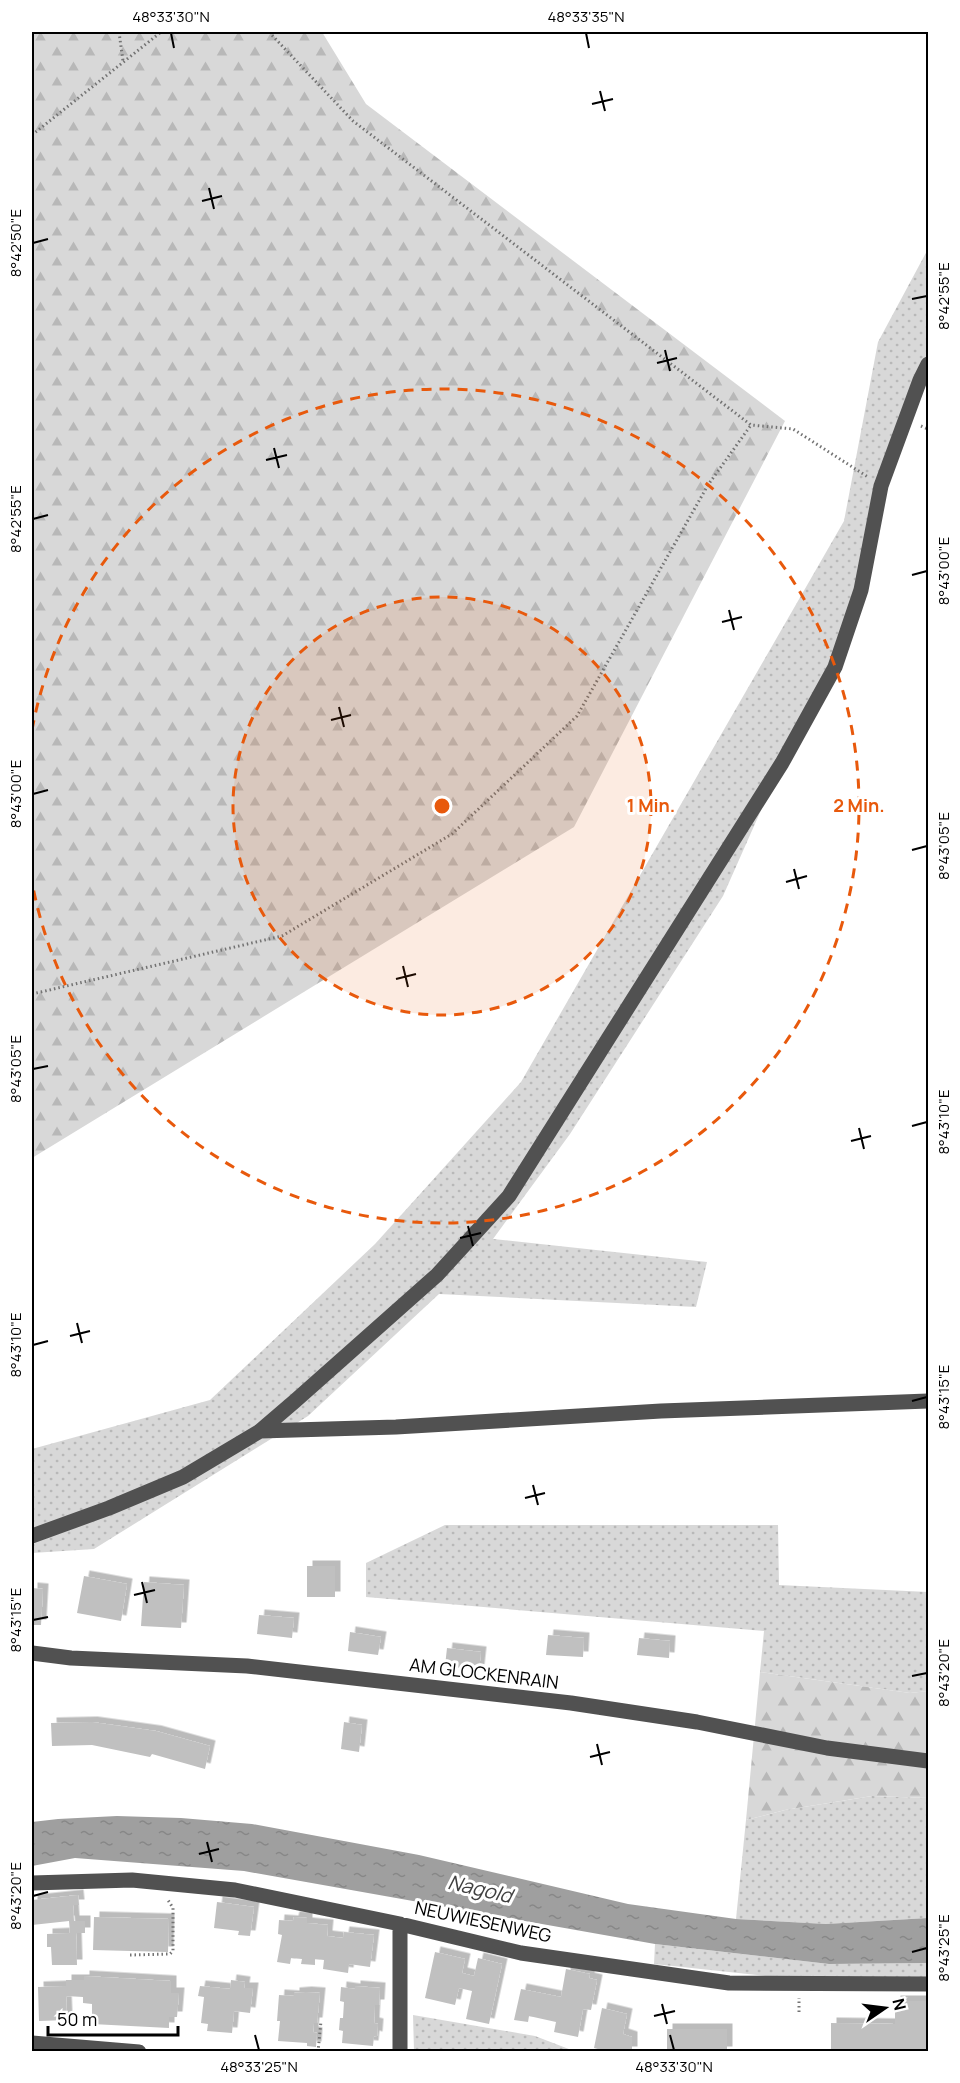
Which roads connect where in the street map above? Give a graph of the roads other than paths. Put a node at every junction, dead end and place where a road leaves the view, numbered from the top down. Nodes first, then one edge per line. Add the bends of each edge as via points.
1 (928, 364) edge
2 (928, 1401) edge
3 (260, 1431) junction
4 (32, 1536) edge
5 (32, 1653) edge
6 (928, 1761) edge
7 (32, 1883) edge
8 (400, 1924) junction
9 (928, 1984) edge
10 (32, 2043) edge
11 (139, 2052) edge
12 (400, 2052) edge

1 - 3 street via 881,486 861,590 835,667 782,763 509,1196 437,1275
2 - 3 street
3 - 4 street via 183,1477
5 - 6 street, AM GLOCKENRAIN via 247,1666 571,1703 697,1722 826,1748
7 - 8 street, NEUWIESENWEG via 132,1880 235,1890
8 - 9 street, NEUWIESENWEG via 521,1953 729,1983
8 - 12 street
10 - 11 street

